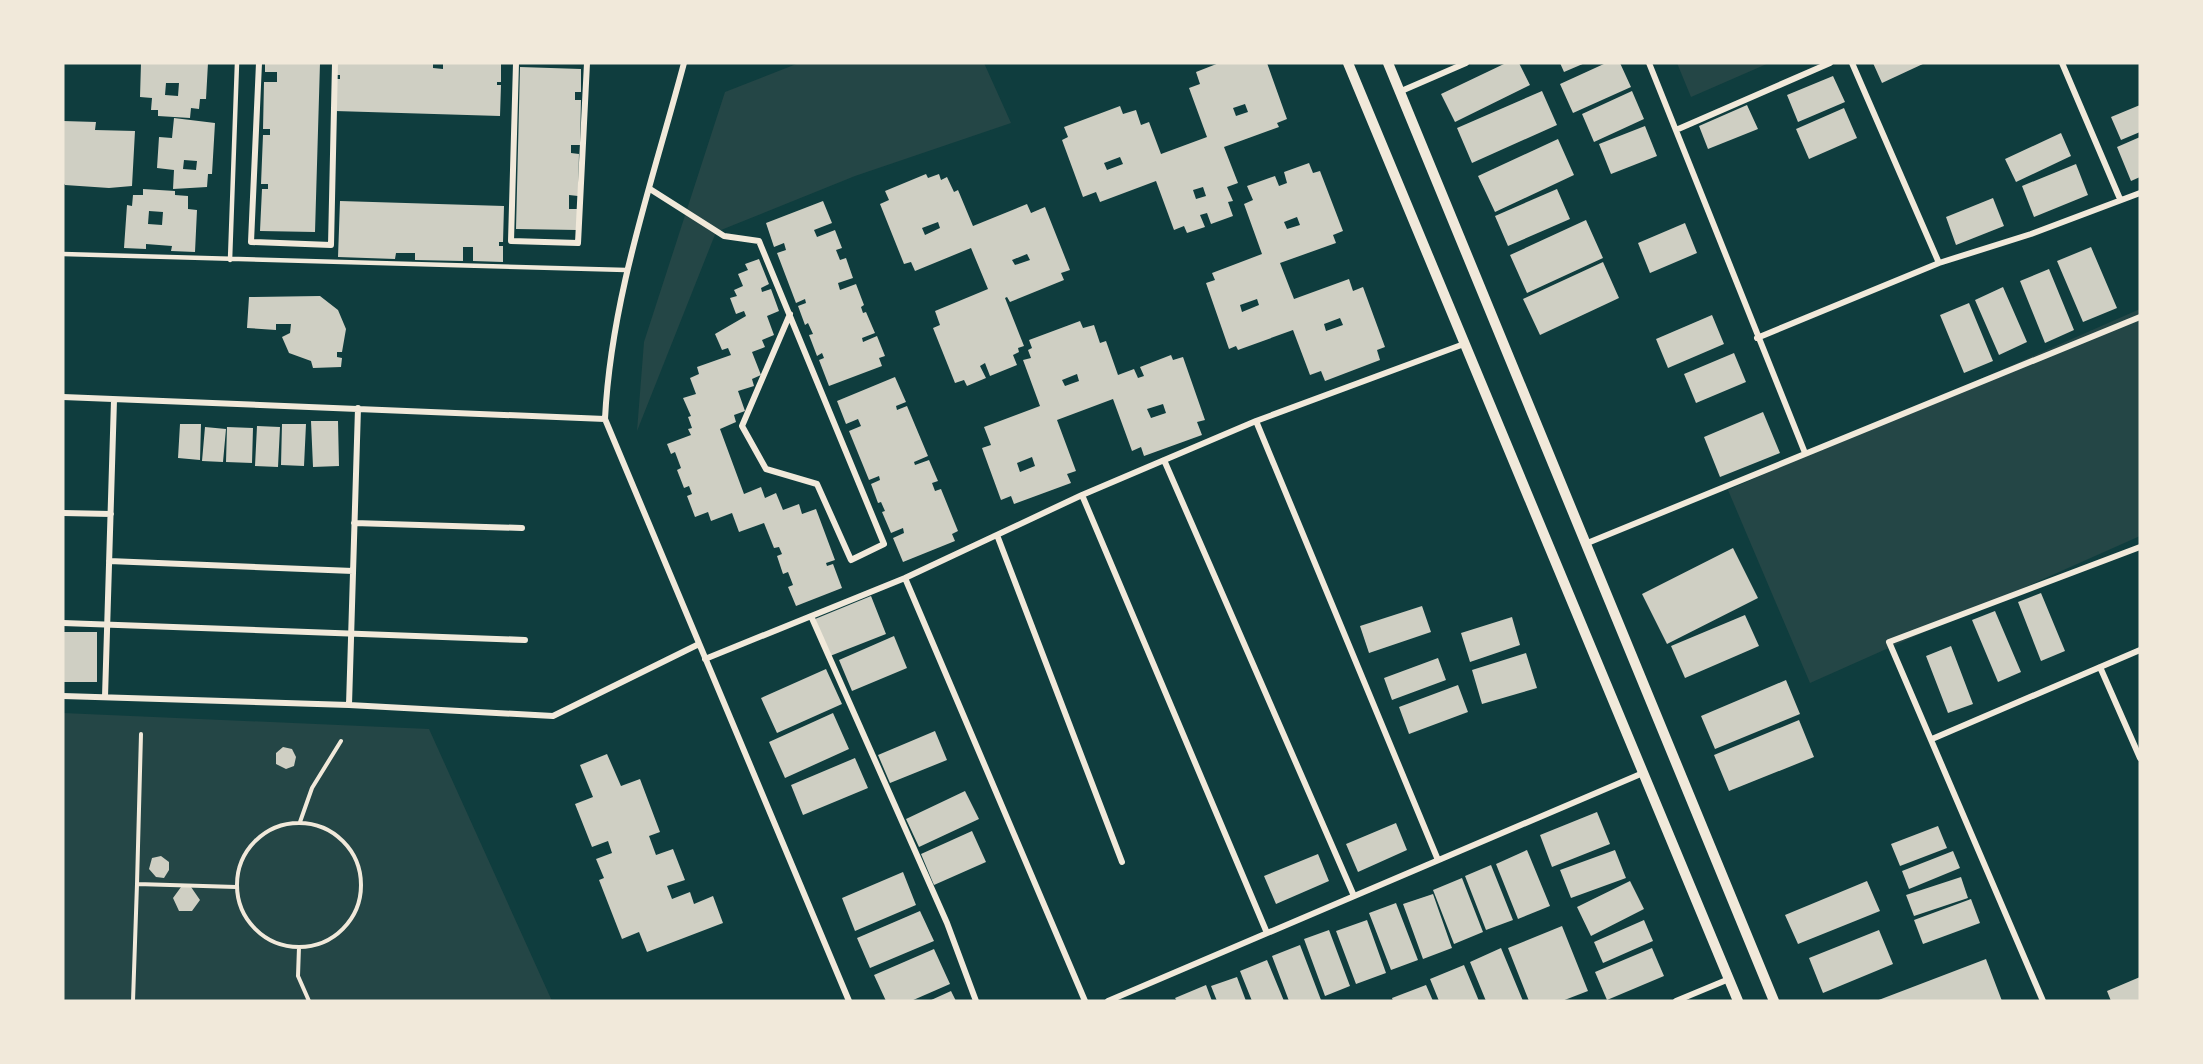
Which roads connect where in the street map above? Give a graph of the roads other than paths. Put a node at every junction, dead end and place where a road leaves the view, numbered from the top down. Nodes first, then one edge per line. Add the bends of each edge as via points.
1 (237, 63) edge
2 (259, 63) edge
3 (335, 63) edge
4 (516, 63) edge
5 (587, 63) edge
6 (684, 63) edge
7 (1348, 63) edge
8 (1388, 63) edge
9 (1466, 63) edge
10 (1649, 63) edge
11 (1830, 63) edge
12 (1852, 63) edge
13 (2062, 63) edge
14 (1400, 92) junction
15 (1676, 130) junction
16 (650, 189) junction
17 (2140, 194) edge
18 (2120, 200) junction
19 (63, 254) edge
20 (230, 260) junction
21 (1939, 263) junction
22 (626, 270) junction
23 (790, 314) junction
24 (2140, 317) edge
25 (1757, 338) junction
26 (1464, 344) junction
27 (63, 397) edge
28 (114, 400) junction
29 (358, 408) junction
30 (605, 418) junction
31 (1256, 421) junction
32 (1805, 453) junction
33 (1164, 460) junction
34 (1083, 495) junction
35 (63, 513) edge
36 (111, 514) junction
37 (354, 523) junction
38 (522, 528) dead end
39 (997, 535) junction
40 (1586, 544) junction
41 (2140, 547) edge
42 (109, 561) junction
43 (353, 571) junction
44 (905, 578) junction
45 (811, 616) junction
46 (63, 623) edge
47 (107, 625) junction
48 (351, 632) junction
49 (525, 640) dead end
50 (699, 644) junction
51 (2140, 650) edge
52 (705, 659) junction
53 (2100, 667) junction
54 (63, 696) edge
55 (105, 697) junction
56 (349, 705) junction
57 (1932, 739) junction
58 (2140, 758) edge
59 (1643, 773) junction
60 (1438, 860) junction
61 (1122, 862) dead end
62 (1354, 896) junction
63 (1267, 933) junction
64 (1730, 979) junction
65 (849, 1001) edge
66 (976, 1001) edge
67 (1085, 1001) edge
68 (1108, 1001) edge
69 (1676, 1001) edge
70 (1738, 1001) edge
71 (1774, 1001) edge
72 (2043, 1001) edge

1 - 20 lane
2 - 3 street via 251,242 331,245
4 - 5 street via 512,242 578,243
6 - 16 street
7 - 26 street
8 - 14 street
9 - 14 street
10 - 15 street
11 - 15 street
12 - 21 street
13 - 18 street
14 - 40 street
15 - 25 street
16 - 22 street
16 - 23 street via 724,237 759,242
17 - 18 street
18 - 21 street
19 - 20 lane
20 - 22 lane
21 - 25 street
22 - 30 street via 607,366
23 - 23 street via 884,544 851,560 817,484 766,469 742,426
24 - 32 street
25 - 32 street
26 - 31 street
26 - 59 street
27 - 28 street
28 - 29 street
28 - 36 street
29 - 30 street
29 - 37 street
30 - 50 street
31 - 33 street
31 - 60 street
32 - 40 street
33 - 34 street
33 - 62 street
34 - 39 street
34 - 63 street
35 - 36 street
36 - 42 street
37 - 38 street
37 - 43 street
39 - 44 street
39 - 61 street
40 - 71 street
41 - 57 street via 1889,642
42 - 43 street
42 - 47 street
43 - 48 street
44 - 45 street
44 - 67 street
45 - 52 street
45 - 66 street via 947,923
46 - 47 street
47 - 48 street
47 - 55 street
48 - 49 street
48 - 56 street
50 - 52 street
50 - 56 street via 553,716
51 - 53 street
52 - 65 street
53 - 57 street
53 - 58 street
54 - 55 street
55 - 56 street
57 - 72 street
59 - 60 street
59 - 64 street
60 - 62 street
62 - 63 street
63 - 68 street
64 - 69 street
64 - 70 street

